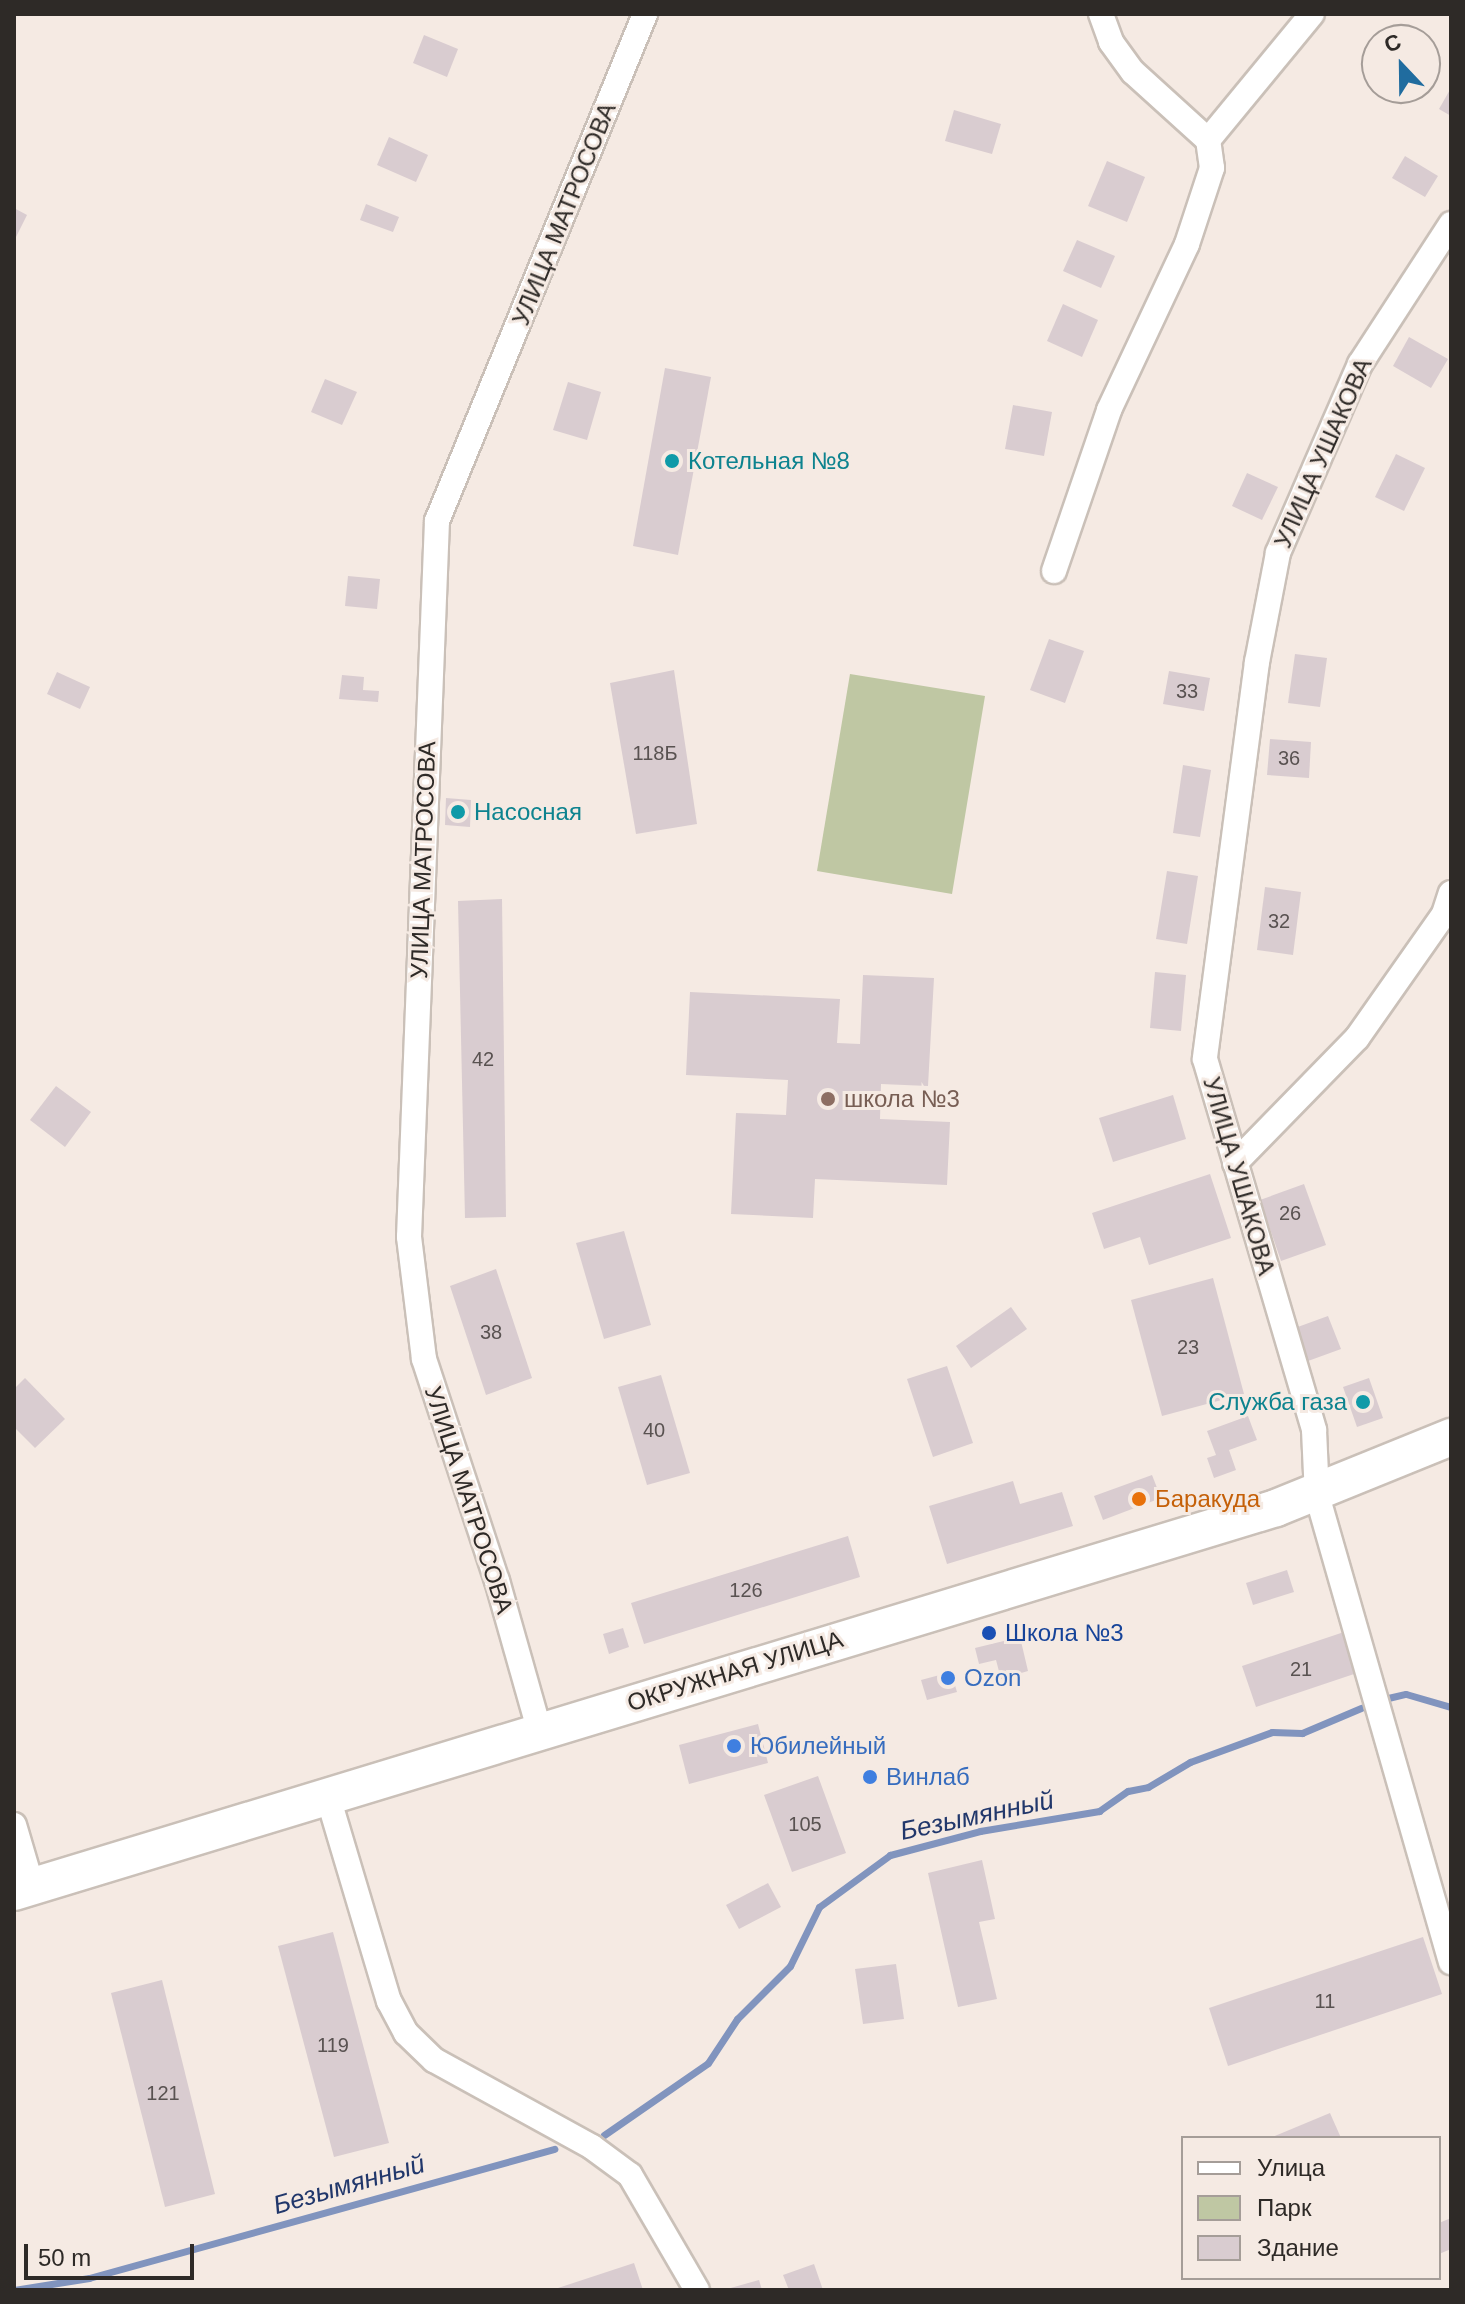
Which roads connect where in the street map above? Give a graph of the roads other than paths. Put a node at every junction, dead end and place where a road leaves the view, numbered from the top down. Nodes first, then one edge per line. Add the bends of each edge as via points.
1 (645, 14) edge
2 (1101, 14) edge
3 (1312, 14) edge
4 (1208, 140) junction
5 (1451, 224) edge
6 (1054, 571) dead end
7 (1451, 893) edge
8 (1235, 1163) junction
9 (1451, 1437) edge
10 (1317, 1495) junction
11 (539, 1729) junction
12 (328, 1797) junction
13 (14, 1825) edge
14 (23, 1889) edge
15 (1451, 1962) edge
16 (697, 2290) edge

1 - 11 street, УЛИЦА МАТРОСОВА via 437,521 409,1237 424,1359
2 - 4 street via 1111,42 1133,72
3 - 4 street
4 - 6 street via 1212,168 1187,244 1109,410
5 - 8 street, УЛИЦА УШАКОВА via 1360,364 1278,553 1257,662 1205,1059
7 - 8 street via 1444,914 1357,1038
8 - 10 street, УЛИЦА УШАКОВА via 1314,1430
9 - 10 main road, ОКРУЖНАЯ УЛИЦА
10 - 11 main road, ОКРУЖНАЯ УЛИЦА
10 - 15 street, УЛИЦА УШАКОВА
11 - 12 main road, ОКРУЖНАЯ УЛИЦА
12 - 14 main road, ОКРУЖНАЯ УЛИЦА
12 - 16 street via 384,1987 406,2033 434,2060 592,2147 630,2175
13 - 14 street

